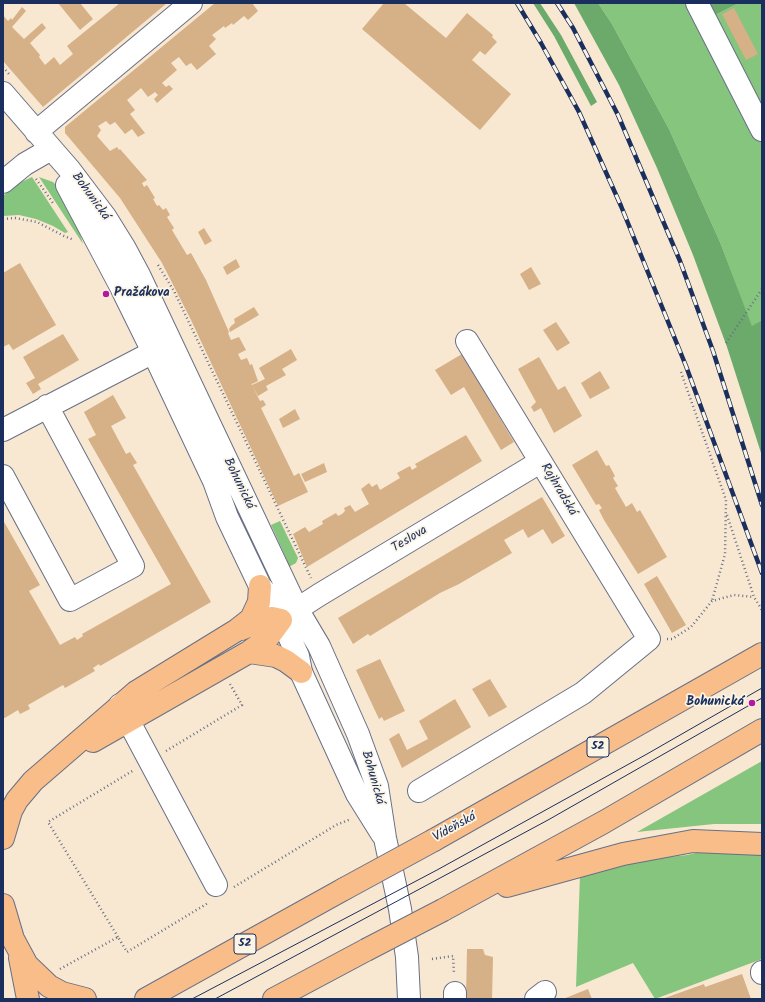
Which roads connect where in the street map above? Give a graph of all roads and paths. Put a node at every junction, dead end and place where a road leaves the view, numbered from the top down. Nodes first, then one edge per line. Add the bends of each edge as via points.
1 (191, 3) edge
2 (697, 3) edge
3 (3, 93) edge
4 (762, 130) edge
5 (36, 132) junction
6 (51, 149) junction
7 (26, 164) junction
8 (3, 182) edge
9 (56, 209) dead end
10 (3, 219) edge
11 (73, 234) dead end
12 (762, 289) edge
13 (466, 341) dead end
14 (726, 343) dead end
15 (162, 348) junction
16 (681, 372) dead end
17 (47, 406) junction
18 (3, 430) edge
19 (540, 462) junction
20 (3, 476) edge
21 (726, 512) junction
22 (260, 586) junction
23 (754, 597) junction
24 (712, 601) junction
25 (762, 610) edge
26 (289, 614) junction
27 (237, 630) junction
28 (649, 639) junction
29 (249, 652) junction
30 (762, 654) edge
31 (301, 672) junction
32 (230, 683) dead end
33 (124, 713) junction
34 (762, 730) edge
35 (150, 762) junction
36 (419, 791) dead end
37 (349, 820) dead end
38 (3, 838) edge
39 (385, 838) junction
40 (762, 844) edge
41 (220, 892) junction
42 (462, 900) junction
43 (3, 905) edge
44 (118, 937) junction
45 (19, 953) junction
46 (453, 956) dead end
47 (432, 959) dead end
48 (43, 980) junction
49 (28, 999) edge
50 (85, 999) edge
51 (146, 999) edge
52 (274, 999) edge
53 (410, 999) edge

1 - 5 street
2 - 4 street
3 - 5 street, Bohunická
5 - 6 street, Bohunická
6 - 7 street
6 - 15 street, Bohunická
7 - 8 street
7 - 9 path
10 - 11 path via 15,218 37,222 78,241
12 - 14 path
13 - 19 street, Rajhradská
15 - 17 street
15 - 22 street, Bohunická via 227,517
15 - 26 street, Bohunická
16 - 21 path via 726,500
17 - 18 street
17 - 20 street via 133,566 70,600
19 - 26 street, Teslova
19 - 28 street, Rajhradská
21 - 23 path
21 - 24 path via 725,554
22 - 26 street, Bohunická
22 - 27 highway via 256,610 251,619
23 - 24 path via 734,595
23 - 25 path
24 - 28 path via 691,627 672,639
26 - 27 highway via 264,619
26 - 29 highway via 267,639
26 - 31 street, Bohunická
26 - 39 street, Bohunická via 318,646 372,769 381,804
27 - 33 highway via 136,692
28 - 36 street via 583,693
29 - 31 highway via 276,656
29 - 33 highway
30 - 51 highway, Vídeňská / 52, bridge via 434,840
31 - 39 street, Bohunická via 357,794
32 - 35 path via 242,705
33 - 35 street
33 - 38 highway via 51,765 33,781 17,800 6,824
34 - 42 highway via 604,822
35 - 41 street
35 - 44 path via 48,822
37 - 41 path
39 - 53 street, Bohunická via 400,909
40 - 42 highway via 693,842 623,854 544,874
41 - 44 path via 127,952
42 - 52 highway, bridge
43 - 45 highway
44 - 48 path
45 - 48 highway
45 - 49 highway
46 - 47 path
48 - 50 highway via 62,993

